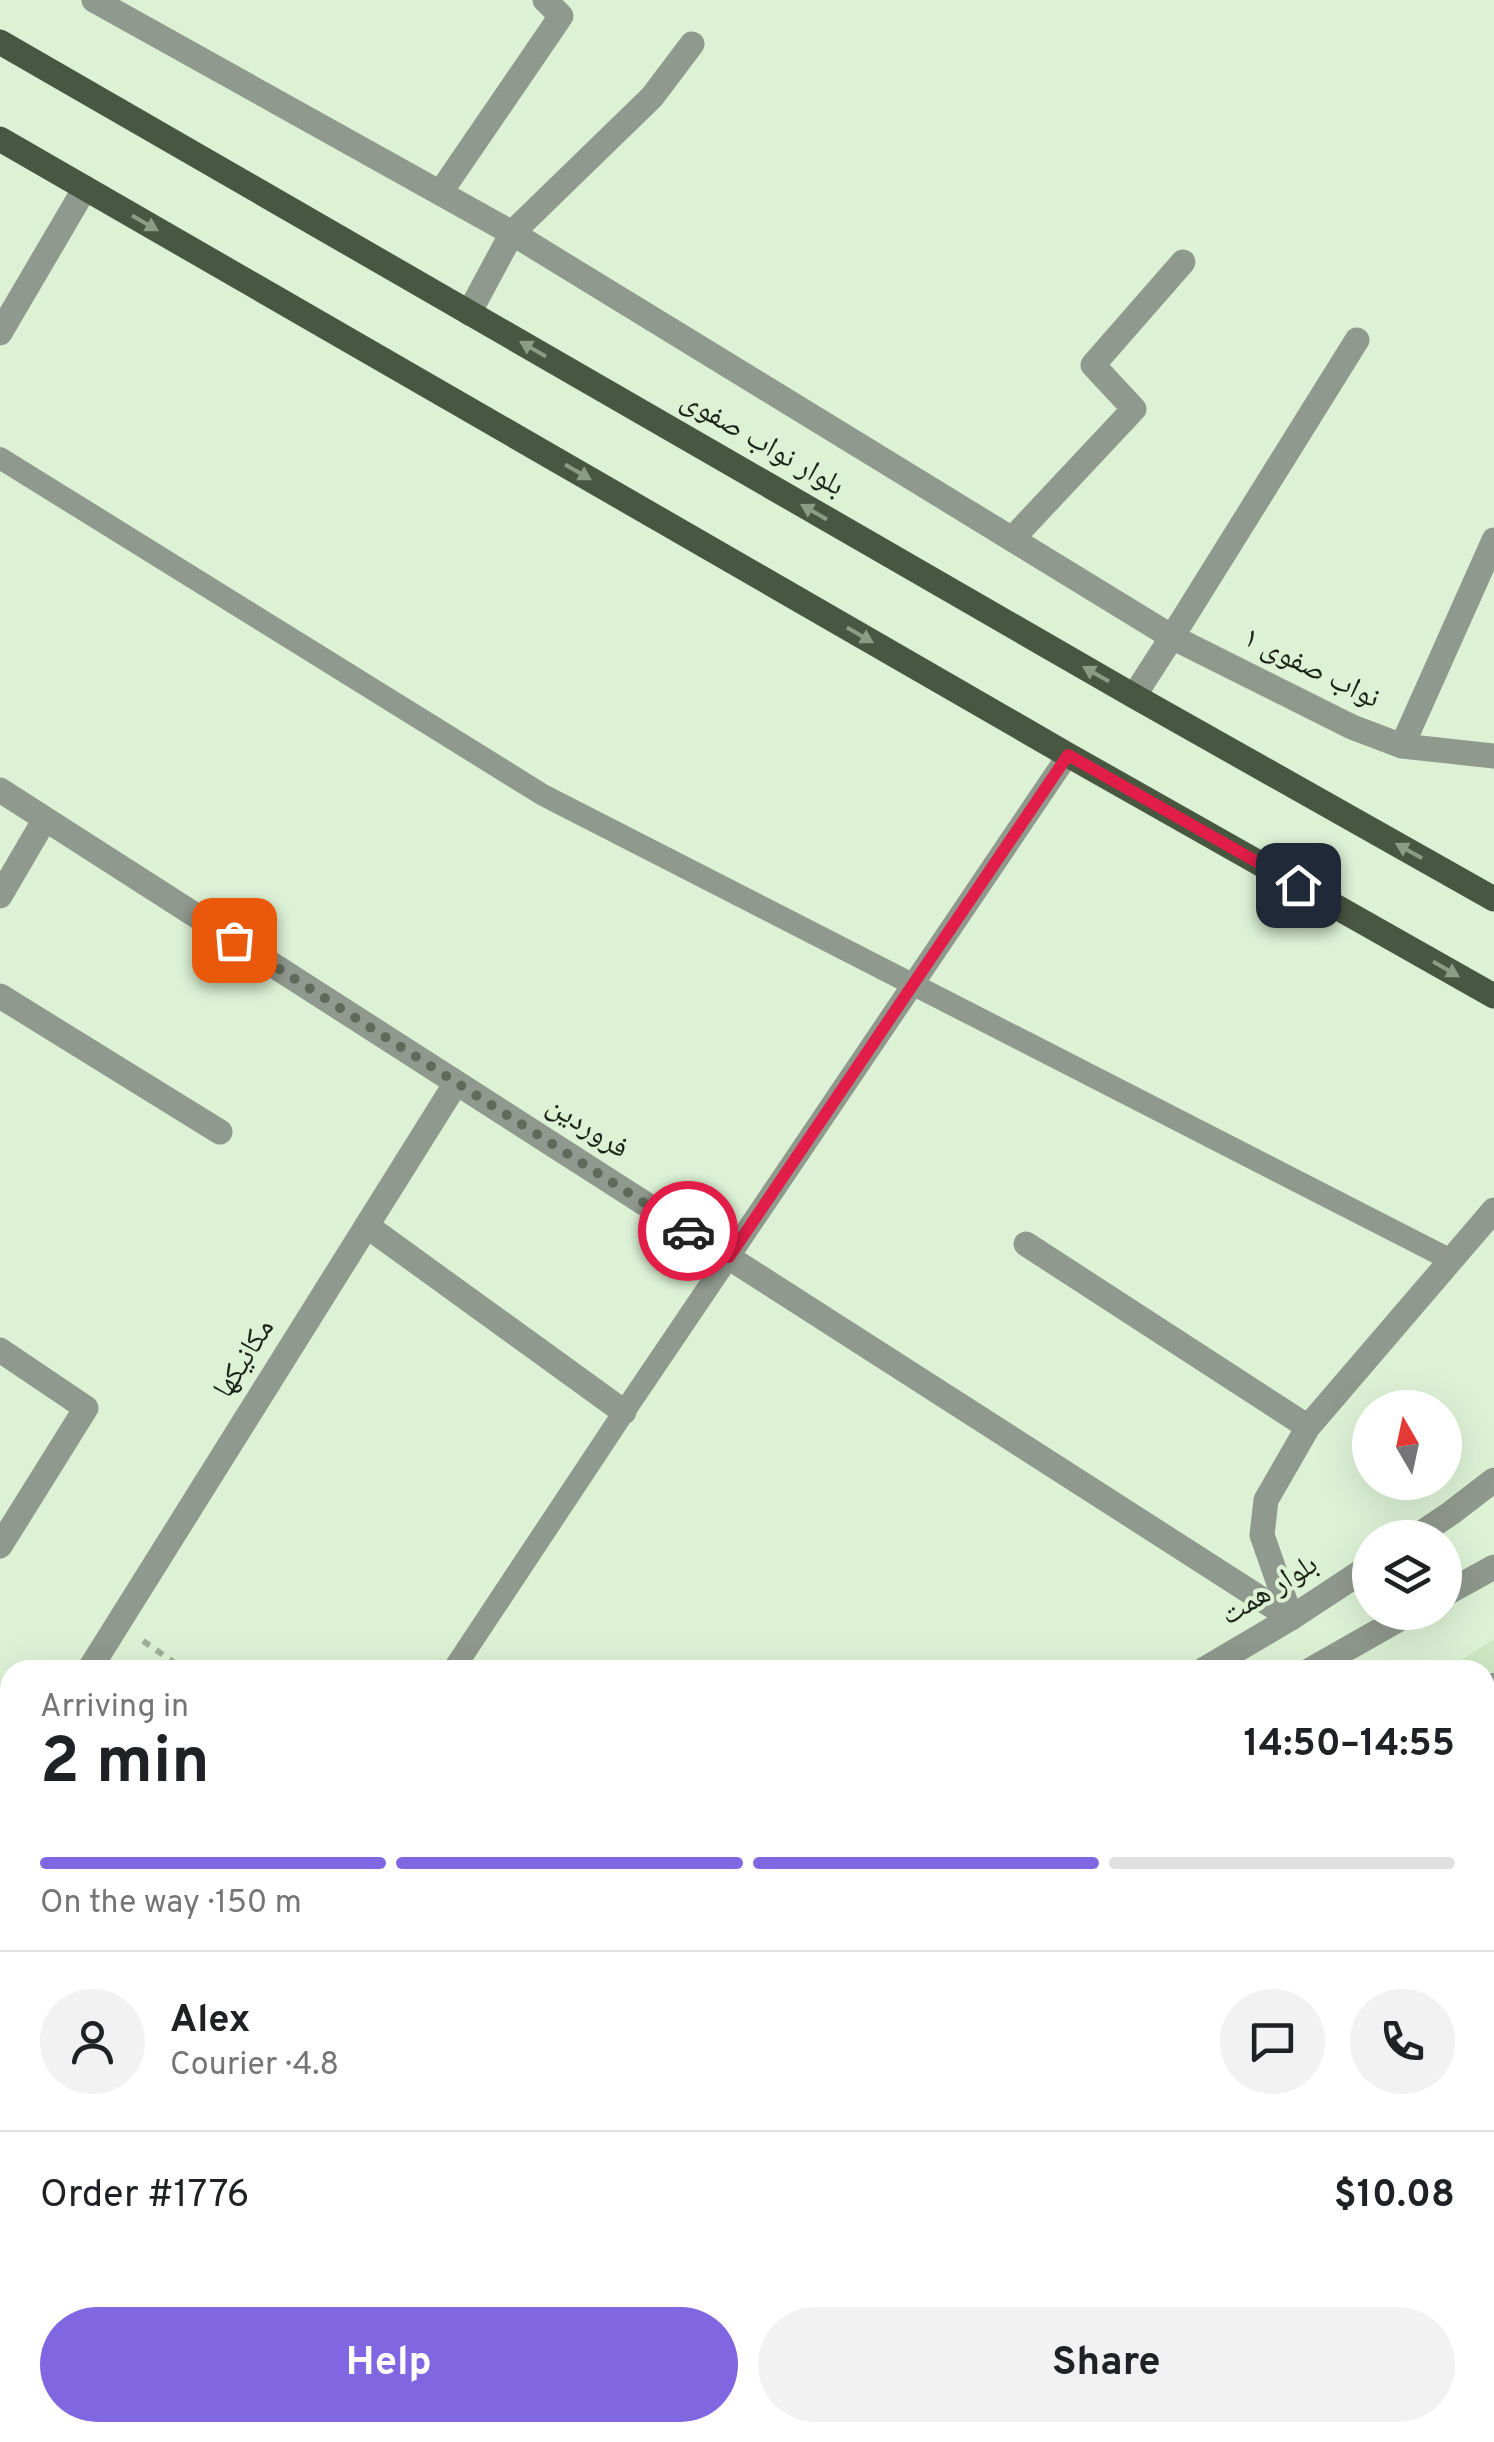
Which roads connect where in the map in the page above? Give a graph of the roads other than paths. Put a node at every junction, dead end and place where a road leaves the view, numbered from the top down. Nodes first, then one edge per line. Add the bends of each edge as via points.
1 (94, 0) edge
2 (544, 0) edge
3 (0, 42) edge
4 (692, 44) dead end
5 (0, 139) edge
6 (85, 188) junction
7 (440, 193) junction
8 (512, 233) junction
9 (1183, 262) dead end
10 (469, 313) junction
11 (0, 333) edge
12 (1357, 340) dead end
13 (0, 458) edge
14 (1013, 538) junction
15 (1494, 540) edge
16 (1172, 638) junction
17 (1134, 696) junction
18 (1402, 746) junction
19 (1068, 755) junction
20 (1494, 756) edge
21 (0, 790) edge
22 (45, 819) junction
23 (0, 896) edge
24 (1494, 899) edge
25 (913, 984) junction
26 (0, 996) edge
27 (1494, 996) edge
28 (456, 1083) junction
29 (220, 1132) dead end
30 (1494, 1210) edge
31 (366, 1226) junction
32 (1026, 1244) dead end
33 (729, 1257) junction
34 (1451, 1260) junction
35 (0, 1350) edge
36 (624, 1412) junction
37 (1308, 1427) junction
38 (1494, 1480) edge
39 (1441, 1520) edge
40 (0, 1546) edge
41 (1494, 1567) edge
42 (1352, 1578) edge
43 (1462, 1585) edge
44 (1291, 1618) junction
45 (1380, 1630) edge
46 (95, 1660) edge
47 (460, 1660) edge
48 (1220, 1660) edge
49 (1328, 1660) edge

1 - 7 street, نواب صفوی ۱
2 - 7 street via 561,16
3 - 10 main road, بلوار نواب صفوی
4 - 8 street via 652,96
5 - 6 main road
6 - 11 street
6 -> 19 main road
7 - 8 street, نواب صفوی ۱
8 - 10 street
8 - 14 street, نواب صفوی ۱
9 - 14 street via 1092,365 1134,409
17 -> 10 main road, بلوار نواب صفوی
12 - 16 street
13 - 25 lane via 543,795
14 - 16 street, نواب صفوی ۱
15 - 18 street
16 - 17 street
16 - 18 street, نواب صفوی ۱
24 -> 17 main road, بلوار نواب صفوی
18 - 20 street, نواب صفوی ۱
19 - 25 lane
19 -> 27 main road
21 - 22 street, فروردین
22 - 23 street
22 - 28 street, فروردین
25 - 33 lane
25 - 34 lane
26 - 29 street
28 - 31 street, مکانیکها
28 - 33 street, فروردین
30 - 34 street
31 - 36 street
31 - 46 street, مکانیکها
32 - 37 street
33 - 36 lane
33 - 44 street, فروردین
34 - 37 street
35 - 40 street via 86,1408
36 - 47 lane
37 - 44 street via 1266,1500 1262,1535
38 - 39 street
41 - 43 street
42 - 44 street, بلوار همت
44 - 48 street, بلوار همت
45 - 49 street

